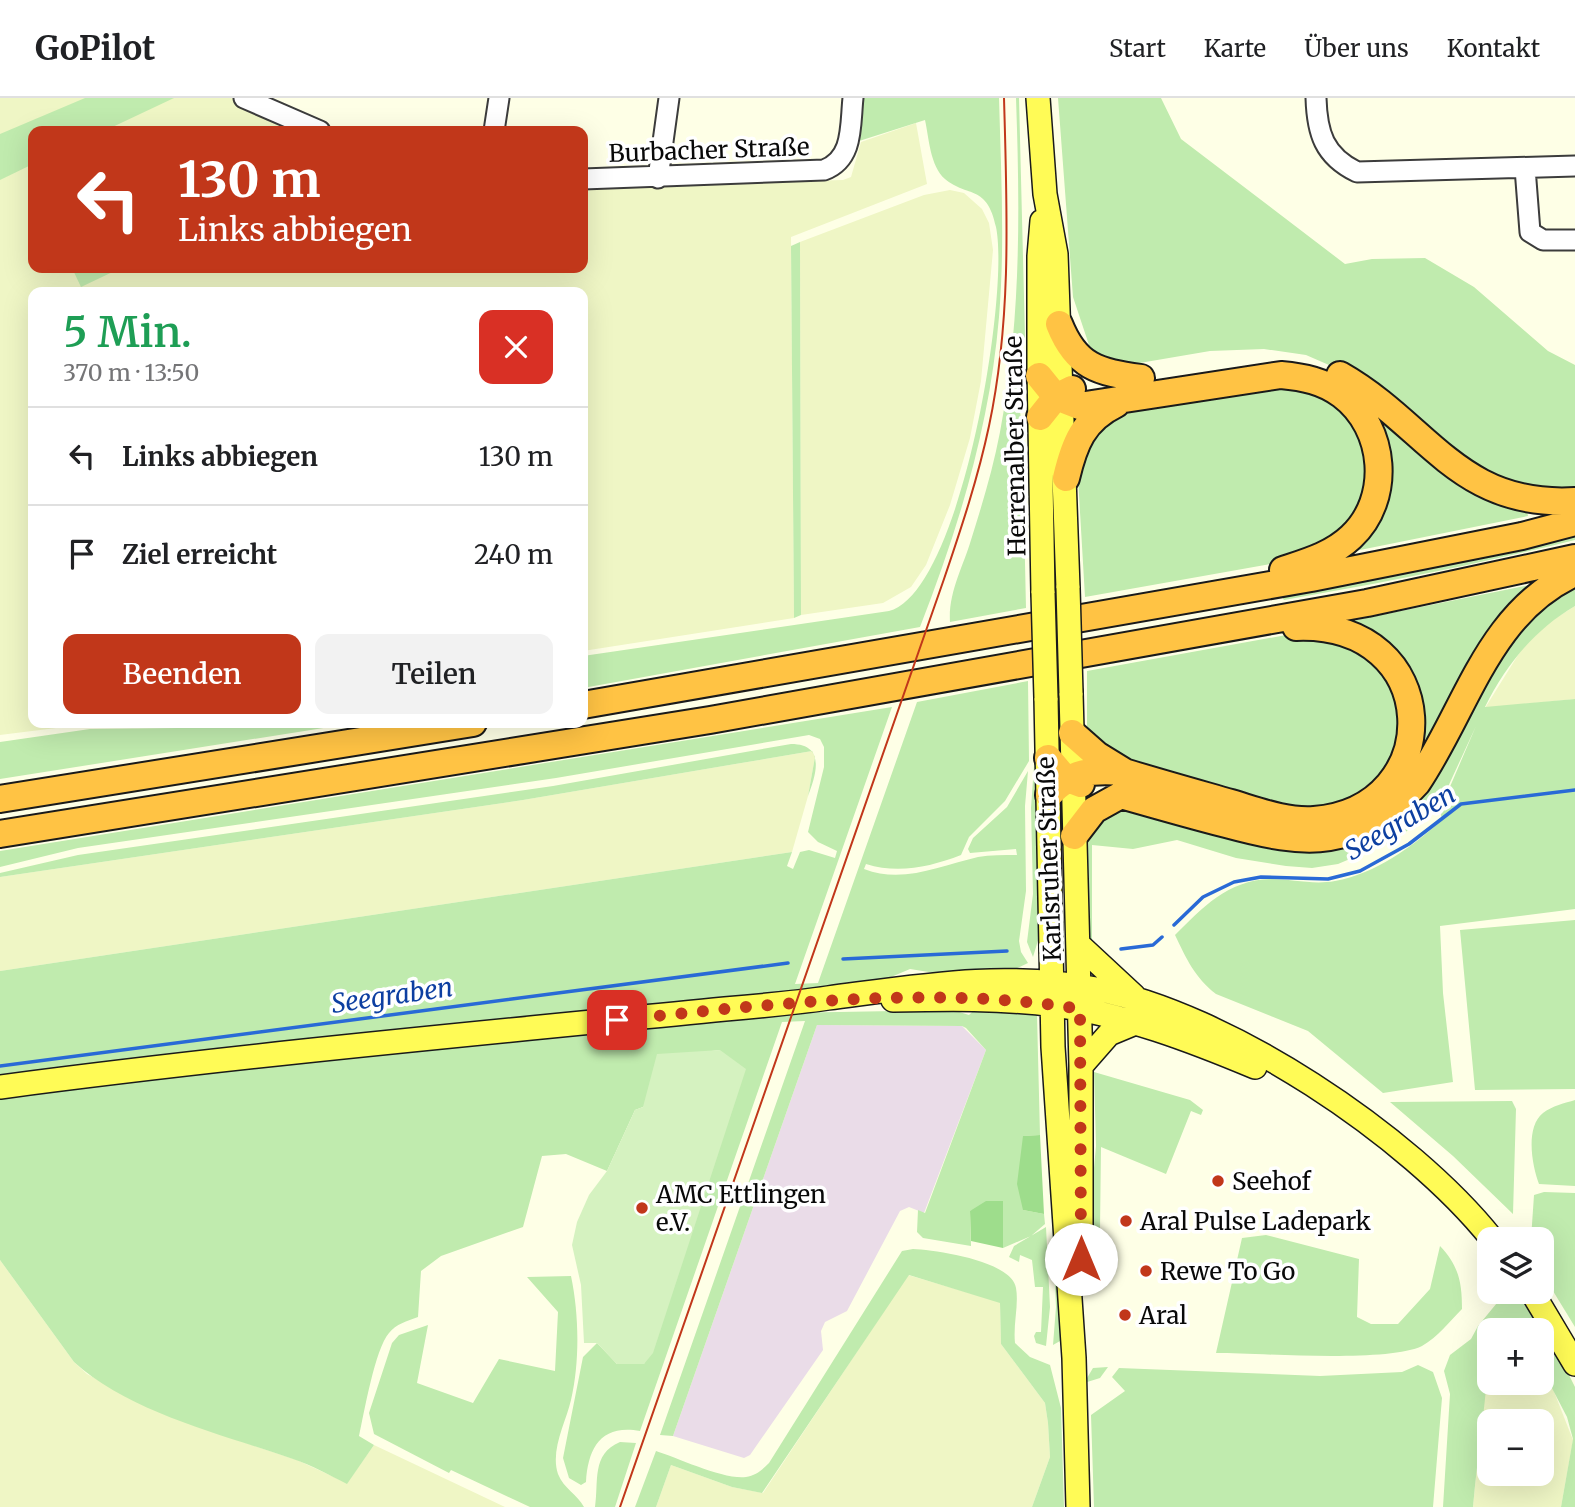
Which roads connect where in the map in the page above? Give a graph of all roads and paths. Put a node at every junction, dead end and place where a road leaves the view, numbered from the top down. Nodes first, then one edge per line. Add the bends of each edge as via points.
1 (244, 98) edge
2 (499, 98) edge
3 (669, 98) edge
4 (853, 98) edge
5 (1038, 98) edge
6 (1315, 98) edge
7 (308, 126) edge
8 (495, 126) edge
9 (1575, 166) edge
10 (1525, 168) junction
11 (658, 178) junction
12 (588, 179) edge
13 (1045, 194) junction
14 (1575, 240) edge
15 (1059, 324) junction
16 (1039, 376) joint
17 (1134, 388) junction
18 (1055, 402) junction
19 (1066, 478) junction
20 (1575, 501) edge
21 (1575, 522) edge
22 (1575, 558) edge
23 (1575, 573) edge
24 (1205, 597) junction
25 (1217, 630) junction
26 (1071, 693) joint
27 (1046, 698) joint
28 (588, 704) edge
29 (442, 728) edge
30 (1072, 733) junction
31 (1048, 758) joint
32 (1065, 782) junction
33 (1123, 783) junction
34 (0, 799) edge
35 (0, 834) edge
36 (1074, 835) junction
37 (1053, 936) junction
38 (1078, 944) junction
39 (1013, 981) junction
40 (1079, 986) junction
41 (1054, 994) junction
42 (829, 998) junction
43 (1139, 1001) junction
44 (1080, 1009) junction
45 (1133, 1024) junction
46 (1081, 1066) junction
47 (0, 1087) edge
48 (1335, 1101) junction
49 (1481, 1227) edge
50 (1539, 1304) edge
51 (1074, 1358) junction
52 (1575, 1364) edge
53 (1078, 1507) edge

1 - 7 street
2 - 8 street
3 - 11 street
4 - 11 street, Burbacher Straße via 847,149 837,166 814,172
5 - 13 main road, Herrenalber Straße
6 - 10 street via 1325,147 1357,172
9 - 10 street
10 - 14 street via 1530,232 1543,240
11 - 12 street, Burbacher Straße
13 - 15 main road, Herrenalber Straße via 1056,254
13 - 16 main road, Herrenalber Straße via 1039,256
15 - 17 highway via 1072,351 1083,361
15 - 18 main road, Herrenalber Straße
16 - 18 highway
17 - 18 highway via 1079,405
17 - 19 highway via 1083,428
17 - 20 highway via 1283,359 1309,362 1368,393 1459,470 1484,485 1530,501
17 - 24 highway via 1304,377 1341,394 1367,422 1374,438 1376,494 1350,538 1311,561
18 - 19 main road, Herrenalber Straße
18 - 27 main road, Herrenalber Straße, bridge via 1043,593
19 - 26 main road, Herrenalber Straße, bridge
21 - 24 highway via 1459,550
22 - 25 highway via 1444,589
23 - 33 highway via 1541,591 1505,626 1417,783 1397,804 1357,829 1327,839 1282,838
24 - 28 highway
25 - 33 highway via 1314,626 1347,631 1375,647 1395,668 1409,701 1412,726 1400,769 1382,791 1360,806 1312,820 1277,817
25 - 35 highway via 683,724
26 - 30 main road, Karlsruher Straße
27 - 31 main road, Karlsruher Straße
29 - 34 highway
30 - 32 main road, Karlsruher Straße
30 - 33 highway
31 - 32 highway
32 - 33 highway via 1099,770
32 - 36 main road, Karlsruher Straße
32 - 37 main road, Karlsruher Straße
33 - 36 highway
36 - 38 main road, Karlsruher Straße
37 - 39 main road via 1040,959
37 - 41 main road, Karlsruher Straße
38 - 40 main road, Karlsruher Straße
38 - 43 main road
39 - 41 main road
39 - 42 main road via 940,982
40 - 41 main road
40 - 43 main road
40 - 44 main road, Karlsruher Straße
41 - 42 main road
41 - 44 main road
41 - 51 main road, Karlsruher Straße via 1054,1072
42 - 47 main road
43 - 48 main road via 1252,1050
44 - 45 main road
44 - 46 main road, Karlsruher Straße
45 - 46 main road via 1110,1034
45 - 48 main road via 1244,1062
46 - 51 main road, Karlsruher Straße via 1081,1335
48 - 49 main road via 1426,1169
50 - 52 main road
51 - 53 main road, Karlsruher Straße

